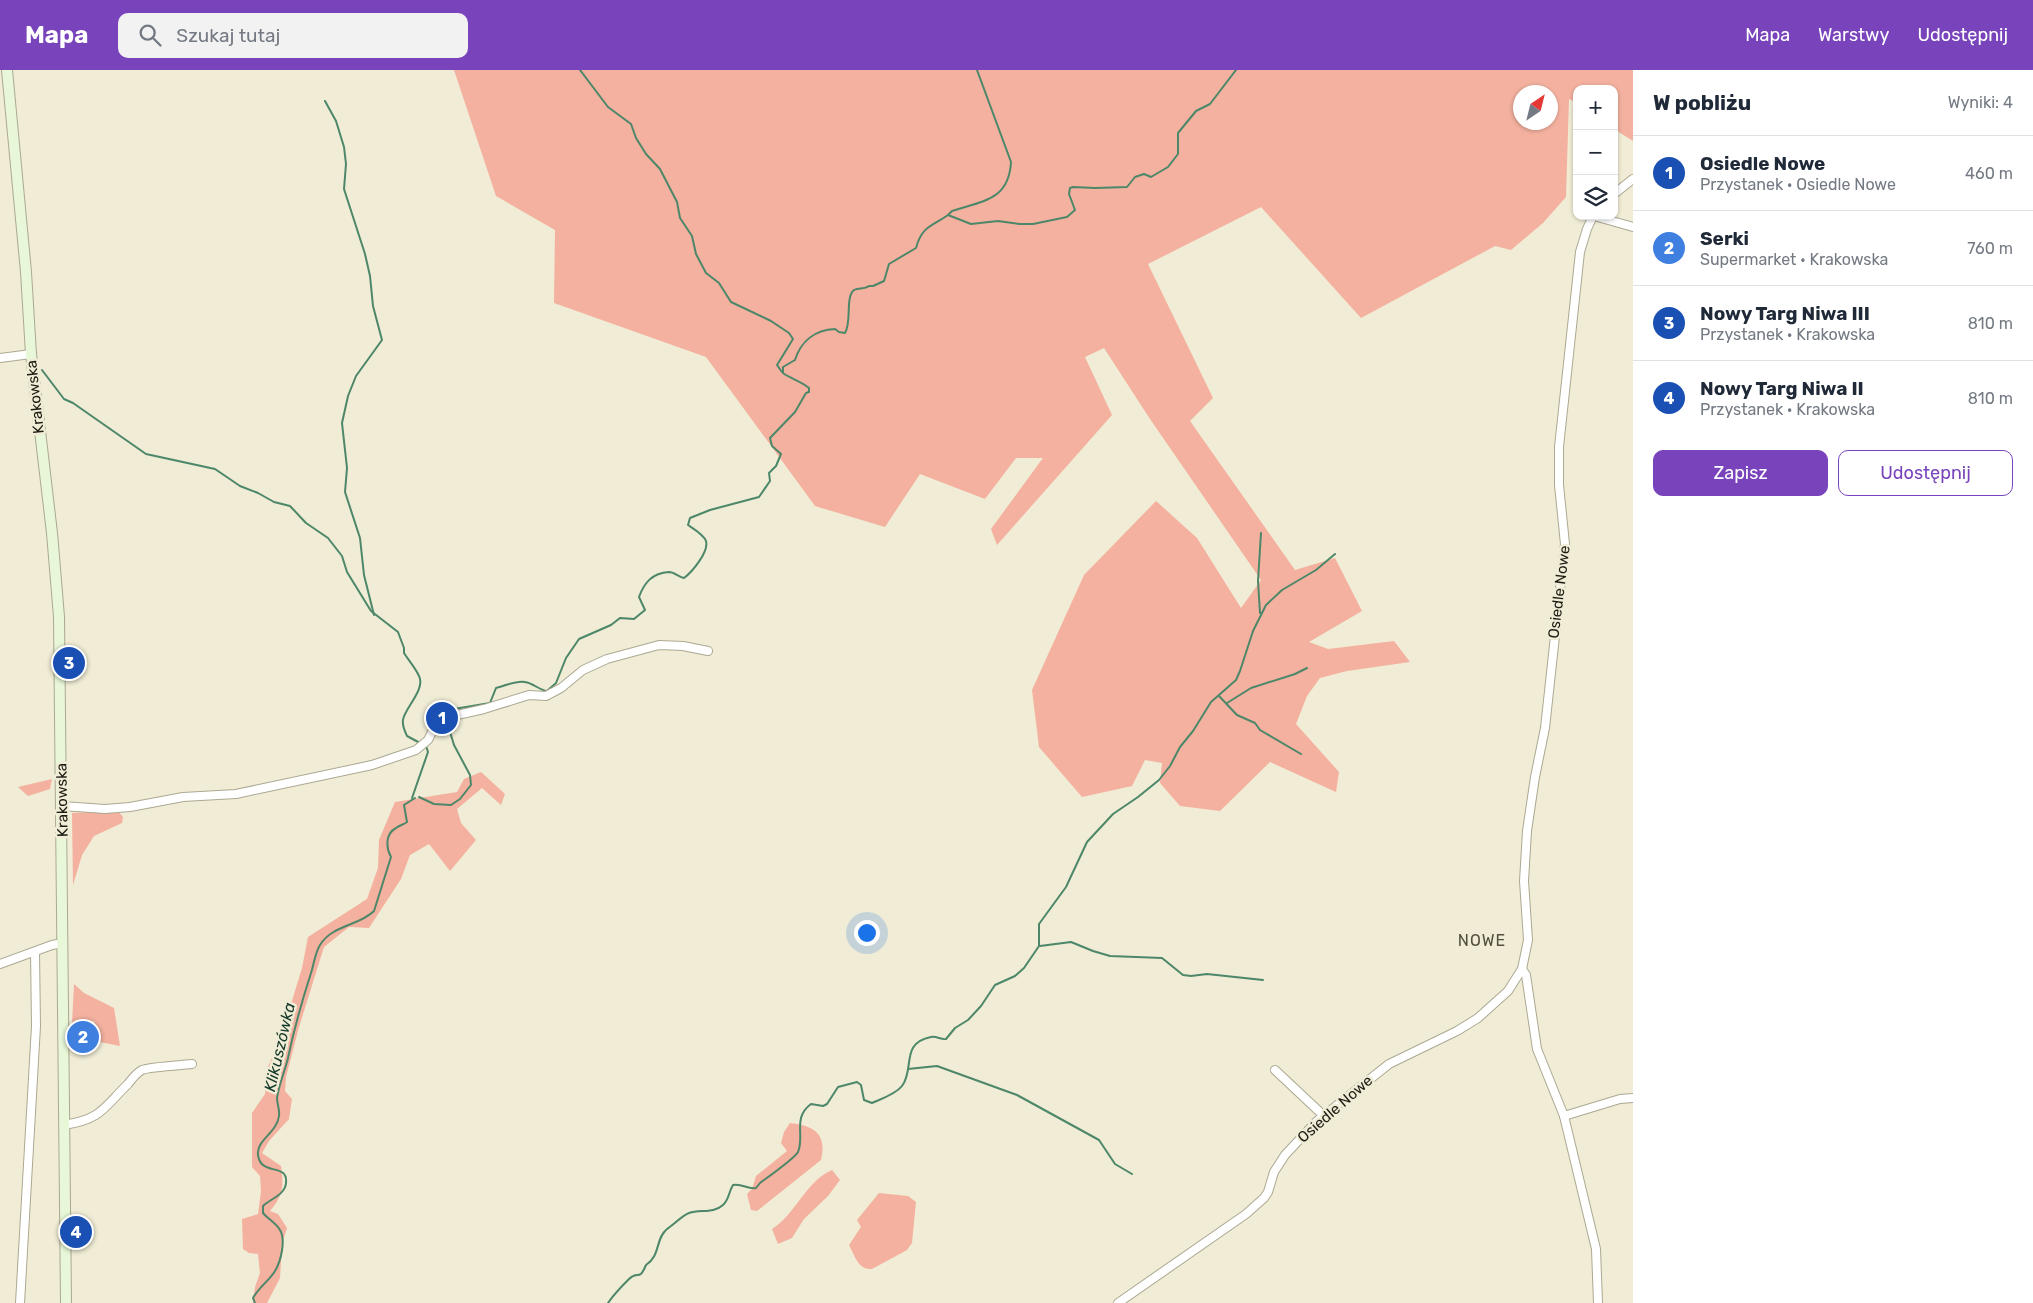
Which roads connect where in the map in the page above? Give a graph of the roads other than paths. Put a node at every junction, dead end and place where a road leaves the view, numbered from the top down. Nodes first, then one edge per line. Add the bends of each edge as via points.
1 (7, 70) edge
2 (1633, 179) edge
3 (1618, 191) edge
4 (1592, 220) edge
5 (1607, 220) edge
6 (1633, 228) edge
7 (30, 354) junction
8 (0, 358) edge
9 (708, 651) dead end
10 (62, 806) junction
11 (63, 943) junction
12 (35, 952) junction
13 (0, 964) edge
14 (1522, 969) junction
15 (192, 1064) dead end
16 (1275, 1070) dead end
17 (1633, 1098) edge
18 (1324, 1116) junction
19 (1564, 1116) junction
20 (64, 1125) junction
21 (20, 1303) edge
22 (66, 1303) edge
23 (1118, 1303) edge
24 (1598, 1303) edge

1 - 7 main road, Krakowska
2 - 3 street
4 - 14 street, Osiedle Nowe via 1580,252 1561,422 1559,479 1565,544 1545,728 1527,831 1524,881 1528,940
5 - 6 street
7 - 8 street
7 - 10 main road, Krakowska via 59,617
9 - 10 street via 659,645 606,659 583,670 546,696 529,696 448,717 410,753 372,765 236,794 183,797 105,809
10 - 11 main road, Krakowska
11 - 12 street
11 - 20 main road, Krakowska
12 - 13 street
12 - 21 street via 36,1026
14 - 18 street, Osiedle Nowe via 1508,991 1478,1018 1389,1064
14 - 19 street, Osiedle Nowe via 1526,975 1536,1049
15 - 20 street via 144,1069 92,1118
16 - 18 street
17 - 19 street
18 - 23 street, Osiedle Nowe via 1284,1155 1264,1198
19 - 24 street, Osiedle Nowe via 1596,1249
20 - 22 main road, Krakowska

